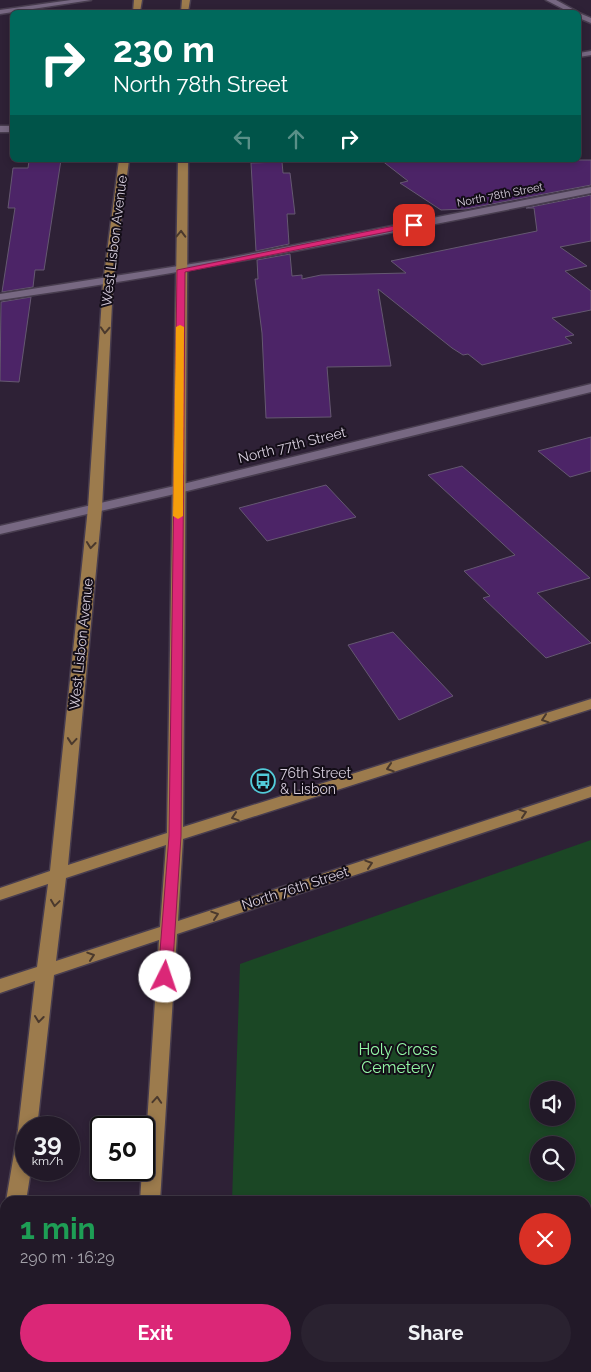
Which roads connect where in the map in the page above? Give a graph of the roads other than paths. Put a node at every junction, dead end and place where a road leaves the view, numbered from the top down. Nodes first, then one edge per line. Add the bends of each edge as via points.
1 (86, 0) edge
2 (550, 0) edge
3 (14, 10) edge
4 (570, 10) edge
5 (124, 162) edge
6 (183, 162) edge
7 (591, 190) edge
8 (181, 270) junction
9 (108, 283) junction
10 (0, 297) edge
11 (591, 388) edge
12 (179, 489) junction
13 (95, 508) junction
14 (0, 530) edge
15 (591, 704) edge
16 (591, 791) edge
17 (175, 836) junction
18 (59, 874) junction
19 (0, 894) edge
20 (168, 930) junction
21 (45, 971) junction
22 (0, 986) edge
23 (28, 1116) edge
24 (19, 1181) edge
25 (17, 1196) edge
26 (150, 1196) edge

1 - 3 street
2 - 4 street
5 - 9 main road, West Lisbon Avenue
8 -> 6 main road
7 - 8 street, North 78th Street
8 - 9 street, North 78th Street
8 - 12 main road
9 - 10 street, North 78th Street
9 -> 13 main road, West Lisbon Avenue
11 - 12 street, North 77th Street
12 - 13 street, North 77th Street
12 - 17 main road
13 - 14 street, North 77th Street
13 -> 18 main road, West Lisbon Avenue
15 -> 17 main road
20 -> 16 main road, North 76th Street
17 - 18 main road
17 - 20 main road
18 - 19 main road
18 -> 21 main road, West Lisbon Avenue
21 -> 20 main road, North 76th Street
26 -> 20 main road
21 - 22 main road, North 76th Street
21 -> 23 main road, West Lisbon Avenue
24 - 25 main road

